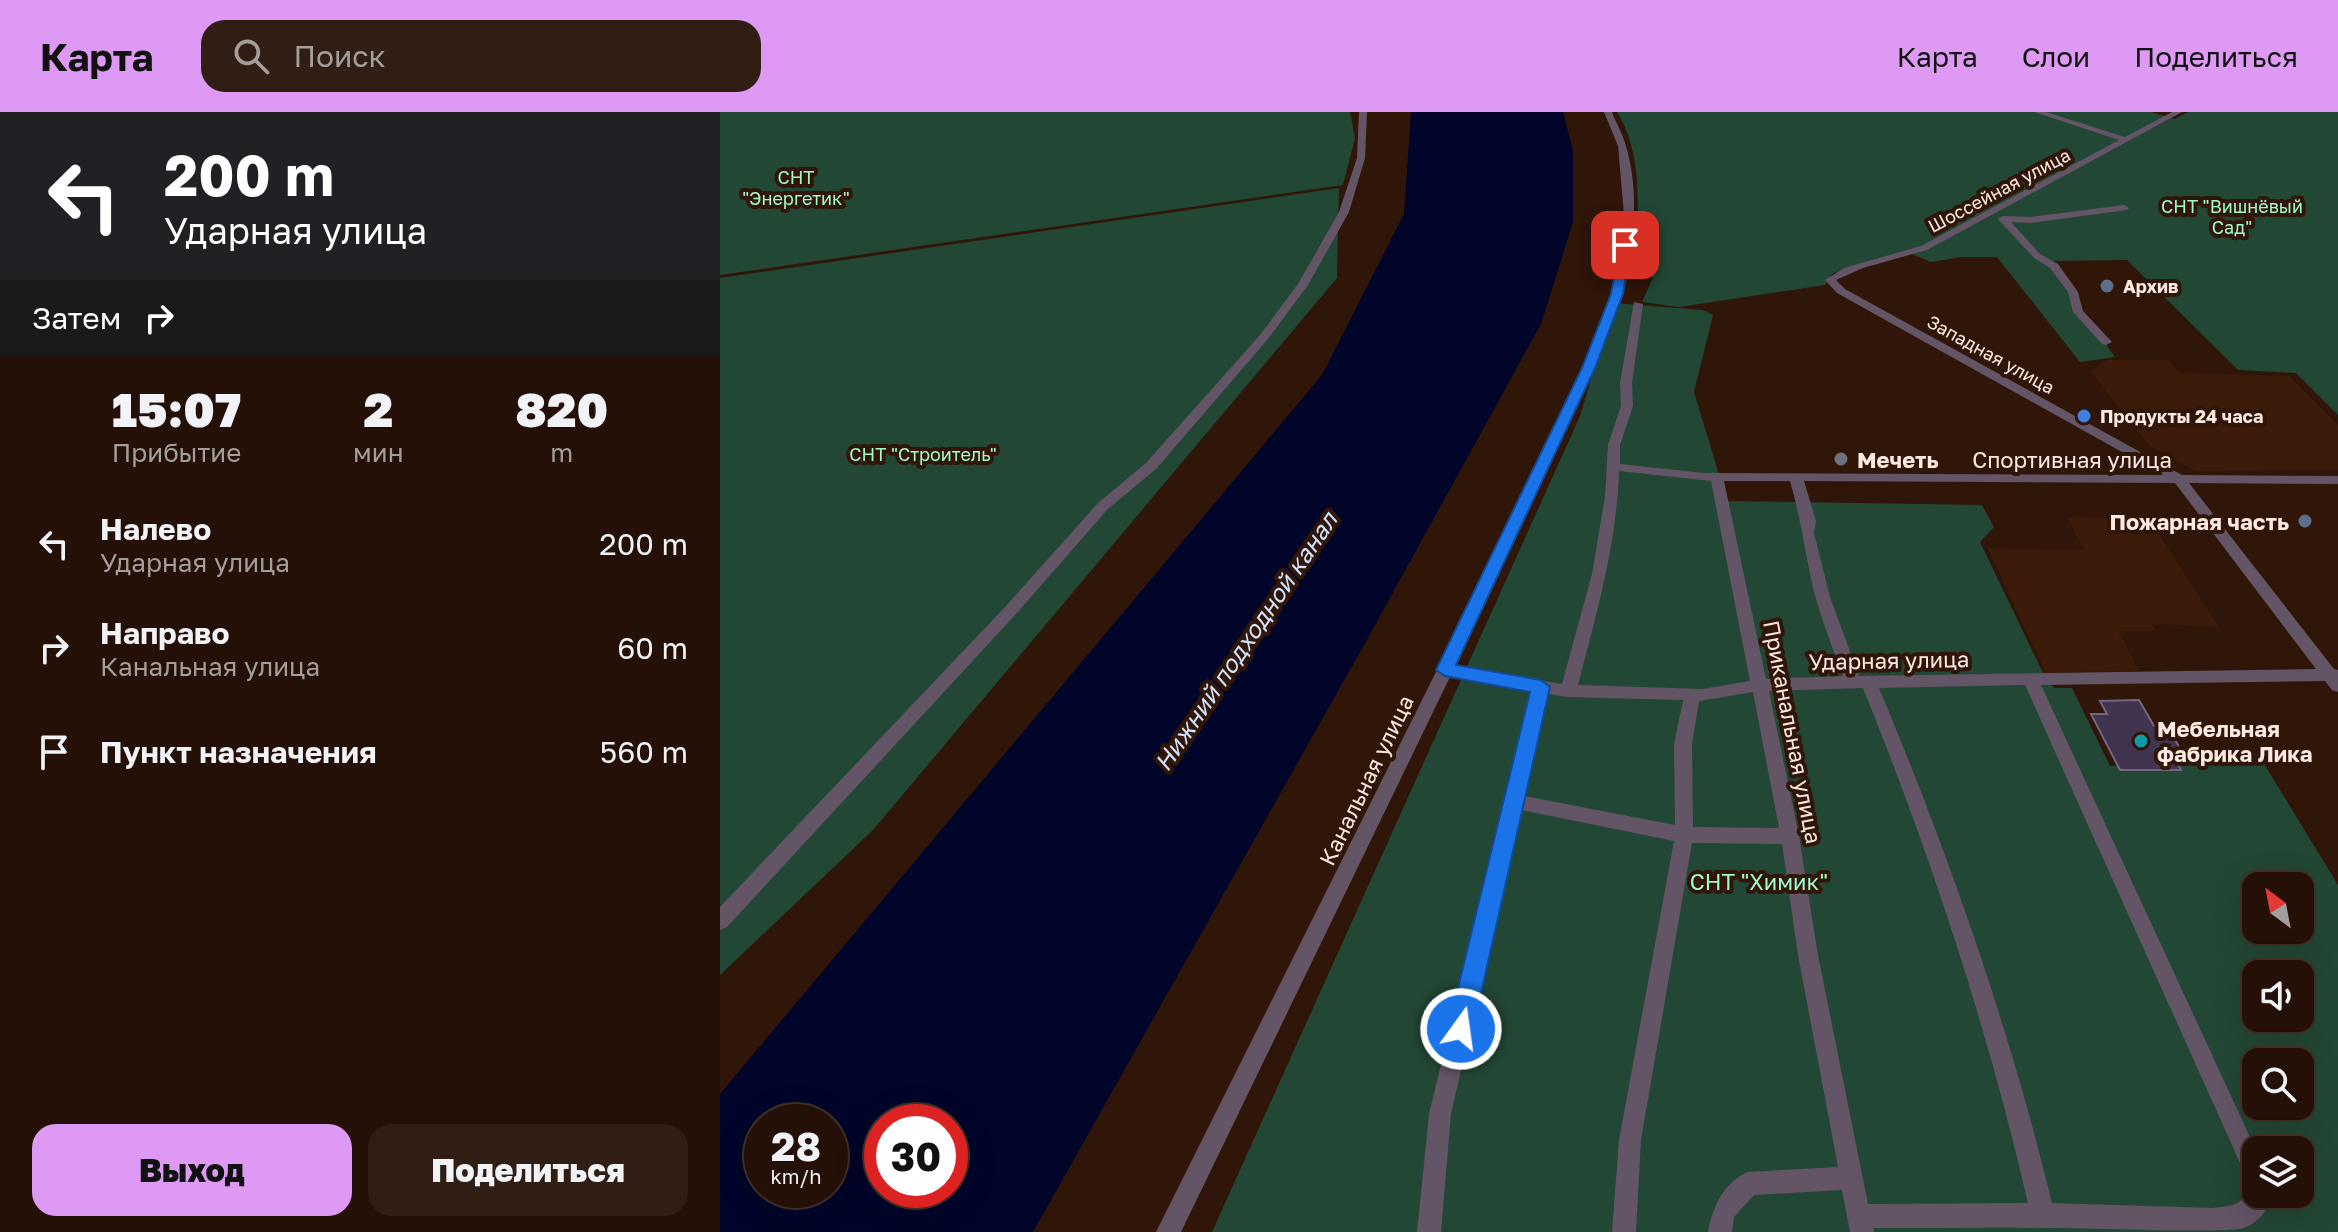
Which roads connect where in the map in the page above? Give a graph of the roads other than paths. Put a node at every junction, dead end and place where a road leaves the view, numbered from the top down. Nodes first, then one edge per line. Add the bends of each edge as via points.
1 (1363, 112) edge
2 (1608, 112) edge
3 (2038, 112) edge
4 (2178, 112) edge
5 (2126, 140) junction
6 (2124, 208) dead end
7 (1992, 214) junction
8 (2003, 219) junction
9 (1830, 280) joint
10 (1638, 304) dead end
11 (2106, 342) dead end
12 (1615, 467) junction
13 (1717, 477) junction
14 (1796, 478) junction
15 (2179, 479) junction
16 (2338, 480) edge
17 (1445, 670) junction
18 (2030, 679) junction
19 (2335, 679) edge
20 (1860, 682) junction
21 (1759, 685) junction
22 (1541, 687) junction
23 (1568, 691) junction
24 (1692, 695) junction
25 (1515, 802) junction
26 (1684, 835) junction
27 (1790, 836) junction
28 (720, 921) edge
29 (2242, 1145) edge
30 (1852, 1178) junction
31 (2252, 1208) edge
32 (2043, 1215) junction
33 (1860, 1224) edge
34 (2214, 1226) edge
35 (1168, 1232) edge
36 (1429, 1232) edge
37 (1624, 1232) edge
38 (1720, 1232) edge

1 - 28 street via 1361,158 1344,212 1303,285 1264,337 1151,466 1103,506
2 - 17 street, Канальная улица via 1622,146 1629,198 1617,294 1588,368
3 - 5 street
4 - 5 street, Шоссейная улица
5 - 7 street, Шоссейная улица
6 - 8 street
7 - 8 street
7 - 9 street, Шоссейная улица via 1900,258
8 - 11 street via 2037,256 2054,266 2073,292 2078,312
9 - 15 street, Западная улица via 1841,291
10 - 12 street via 1627,406 1614,445
12 - 13 street, Спортивная улица
12 - 23 street via 1599,574
13 - 14 street, Спортивная улица
13 - 21 street, Приканальная улица
14 - 15 street, Спортивная улица
14 - 20 street via 1823,597
15 - 16 street, Спортивная улица
15 - 19 street
17 - 22 street, Ударная улица
17 - 35 street, Канальная улица
18 - 19 street, Ударная улица
18 - 20 street, Ударная улица
18 - 29 street
20 - 21 street, Ударная улица
20 - 32 street via 1912,784 2023,1128
21 - 24 street, Ударная улица
21 - 27 street, Приканальная улица
22 - 23 street, Ударная улица
22 - 25 street
23 - 24 street, Ударная улица
24 - 26 street via 1683,744
25 - 26 street
25 - 36 street via 1440,1114
26 - 27 street
26 - 37 street via 1630,1140
27 - 30 street, Приканальная улица
30 - 33 street, Приканальная улица
30 - 38 street via 1748,1184 1723,1212
31 - 34 street
32 - 33 street
32 - 34 street

